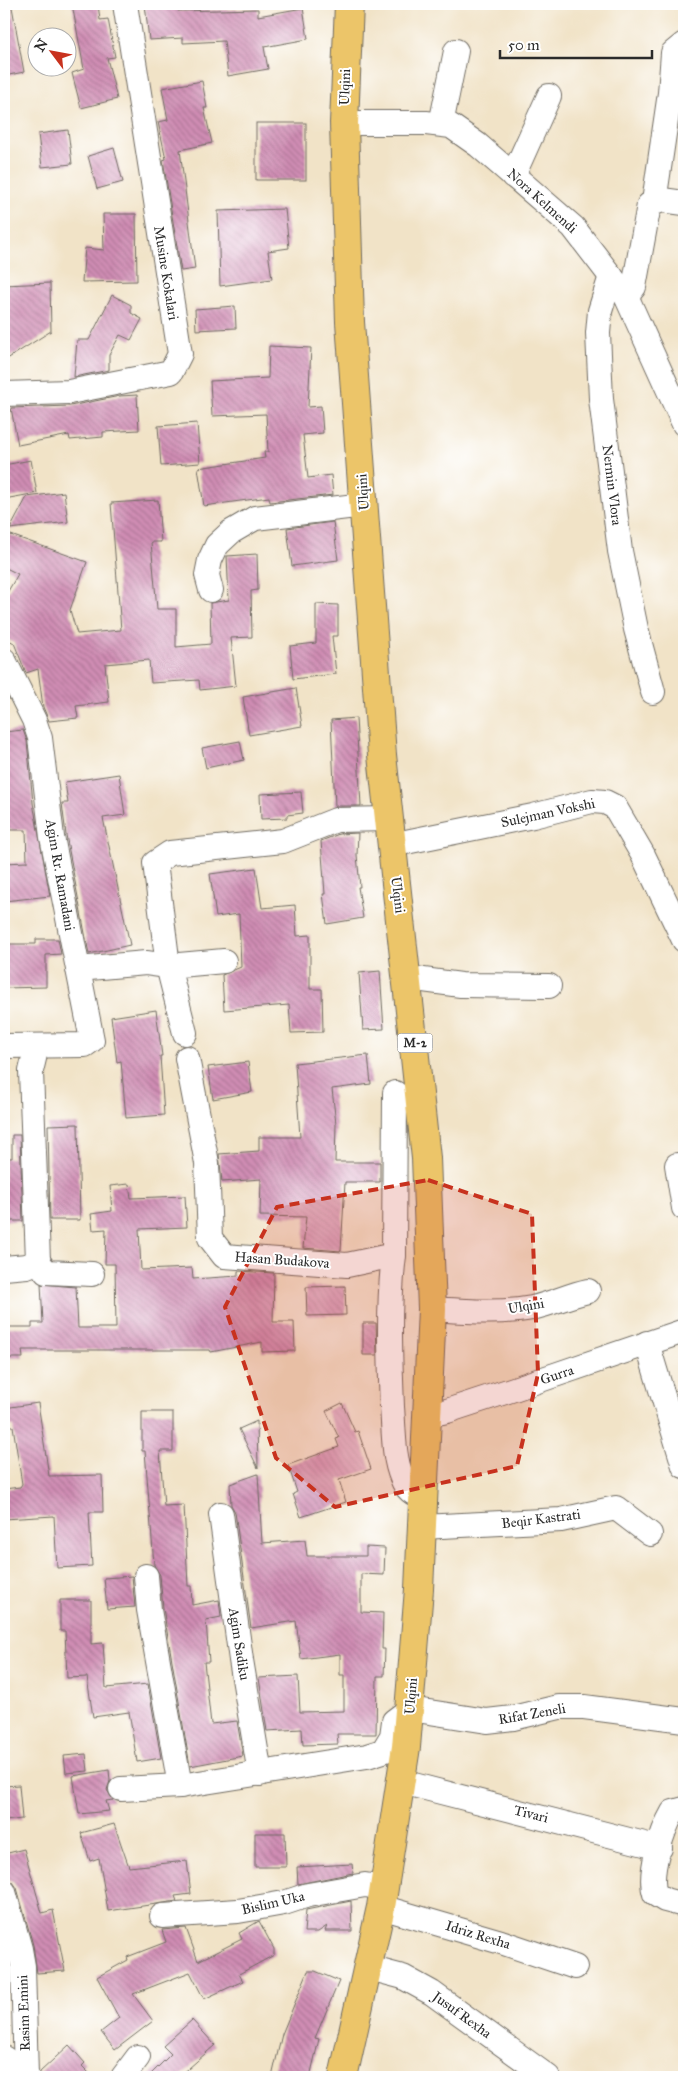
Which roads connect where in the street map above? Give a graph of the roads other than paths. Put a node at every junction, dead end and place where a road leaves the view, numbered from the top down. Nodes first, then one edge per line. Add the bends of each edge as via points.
1 (125, 4) edge
2 (349, 4) edge
3 (684, 44) edge
4 (456, 52) dead end
5 (549, 96) dead end
6 (344, 123) junction
7 (441, 124) junction
8 (513, 176) junction
9 (654, 202) junction
10 (684, 203) edge
11 (611, 276) junction
12 (626, 296) junction
13 (4, 394) edge
14 (684, 424) edge
15 (364, 505) junction
16 (211, 590) dead end
17 (4, 660) edge
18 (653, 692) dead end
19 (390, 832) junction
20 (684, 940) edge
21 (224, 961) dead end
22 (168, 966) junction
23 (78, 969) junction
24 (408, 978) junction
25 (549, 986) dead end
26 (185, 1033) dead end
27 (4, 1046) edge
28 (38, 1046) junction
29 (187, 1058) dead end
30 (395, 1093) dead end
31 (677, 1164) dead end
32 (684, 1208) edge
33 (394, 1255) junction
34 (38, 1261) junction
35 (4, 1268) edge
36 (92, 1274) dead end
37 (588, 1292) dead end
38 (432, 1309) junction
39 (684, 1331) edge
40 (646, 1343) junction
41 (428, 1415) junction
42 (684, 1466) edge
43 (424, 1497) junction
44 (221, 1514) dead end
45 (422, 1527) junction
46 (650, 1534) dead end
47 (146, 1576) dead end
48 (410, 1709) junction
49 (684, 1720) edge
50 (260, 1774) junction
51 (402, 1782) junction
52 (180, 1786) junction
53 (122, 1789) dead end
54 (684, 1809) edge
55 (660, 1848) junction
56 (4, 1892) edge
57 (382, 1898) junction
58 (684, 1905) edge
59 (162, 1916) dead end
60 (575, 1967) dead end
61 (369, 1968) junction
62 (138, 2057) dead end
63 (4, 2058) edge
64 (27, 2076) edge
65 (123, 2077) edge
66 (343, 2077) edge
67 (548, 2077) edge

1 - 13 street, Musine Kokalari via 180,354 171,372 69,392
2 - 6 main road, Ulqini / M-2
3 - 9 street via 673,53
4 - 7 street
5 - 8 street
6 - 7 street, Nora Kelmendi
6 - 15 main road, Ulqini / M-2 via 350,322
7 - 8 street, Nora Kelmendi via 464,134
8 - 11 street, Nora Kelmendi via 574,228
9 - 10 street
9 - 12 street via 649,205 645,222 634,287
11 - 12 street, Nora Kelmendi
11 - 18 street, Nermin Vlora via 600,311 598,333 601,399 620,550
12 - 14 street, Nora Kelmendi
15 - 16 street via 255,518 217,545 207,575
15 - 19 main road, Ulqini / M-2
17 - 23 street, Agim Rr. Ramadani via 40,738 52,837
19 - 20 street, Sulejman Vokshi via 533,816 592,801 605,802 615,807 643,855
19 - 22 street, Sulejman Vokshi via 336,820 283,841 170,853 155,863
19 - 24 main road, Ulqini / M-2
21 - 22 street
22 - 23 street via 146,963
22 - 26 street
23 - 28 street, Agim Rr. Ramadani via 92,1040 85,1045
24 - 25 street via 461,985
24 - 38 main road, Ulqini / M-2 via 426,1158
27 - 28 street, Agim Rr. Ramadani
28 - 34 street via 31,1071
29 - 33 street, Hasan Budakova via 207,1163 210,1238 224,1256 347,1265
30 - 33 street
31 - 32 street
33 - 43 street via 389,1295 398,1466 408,1488 416,1496
34 - 35 street via 27,1266
34 - 36 street via 46,1272
37 - 38 street, Ulqini via 533,1308
38 - 41 main road, Ulqini / M-2
39 - 40 street, Gurra
40 - 41 street, Gurra
40 - 42 street
41 - 43 main road, Ulqini / M-2
43 - 45 main road, Ulqini / M-2
44 - 50 street, Agim Sadiku via 239,1651
45 - 46 street, Beqir Kastrati via 561,1520 616,1508
45 - 48 main road, Ulqini / M-2
47 - 52 street
48 - 49 street, Rifat Zeneli via 487,1721 559,1707 584,1707
48 - 50 street via 394,1720 392,1736 383,1751
48 - 51 main road, Ulqini / M-2
50 - 52 street
51 - 55 street, Tivari
51 - 57 main road, Ulqini / M-2
52 - 53 street
54 - 55 street via 673,1812 666,1824
55 - 58 street via 652,1883 655,1894
56 - 64 street, Rasim Emini via 23,1966
57 - 59 street, Bislim Uka via 365,1886 238,1911
57 - 60 street, Idriz Rexha
57 - 61 main road, Ulqini / M-2
61 - 66 main road, Ulqini / M-2
61 - 67 street, Jusuf Rexha via 403,1977 432,1993
62 - 65 street
63 - 64 street

